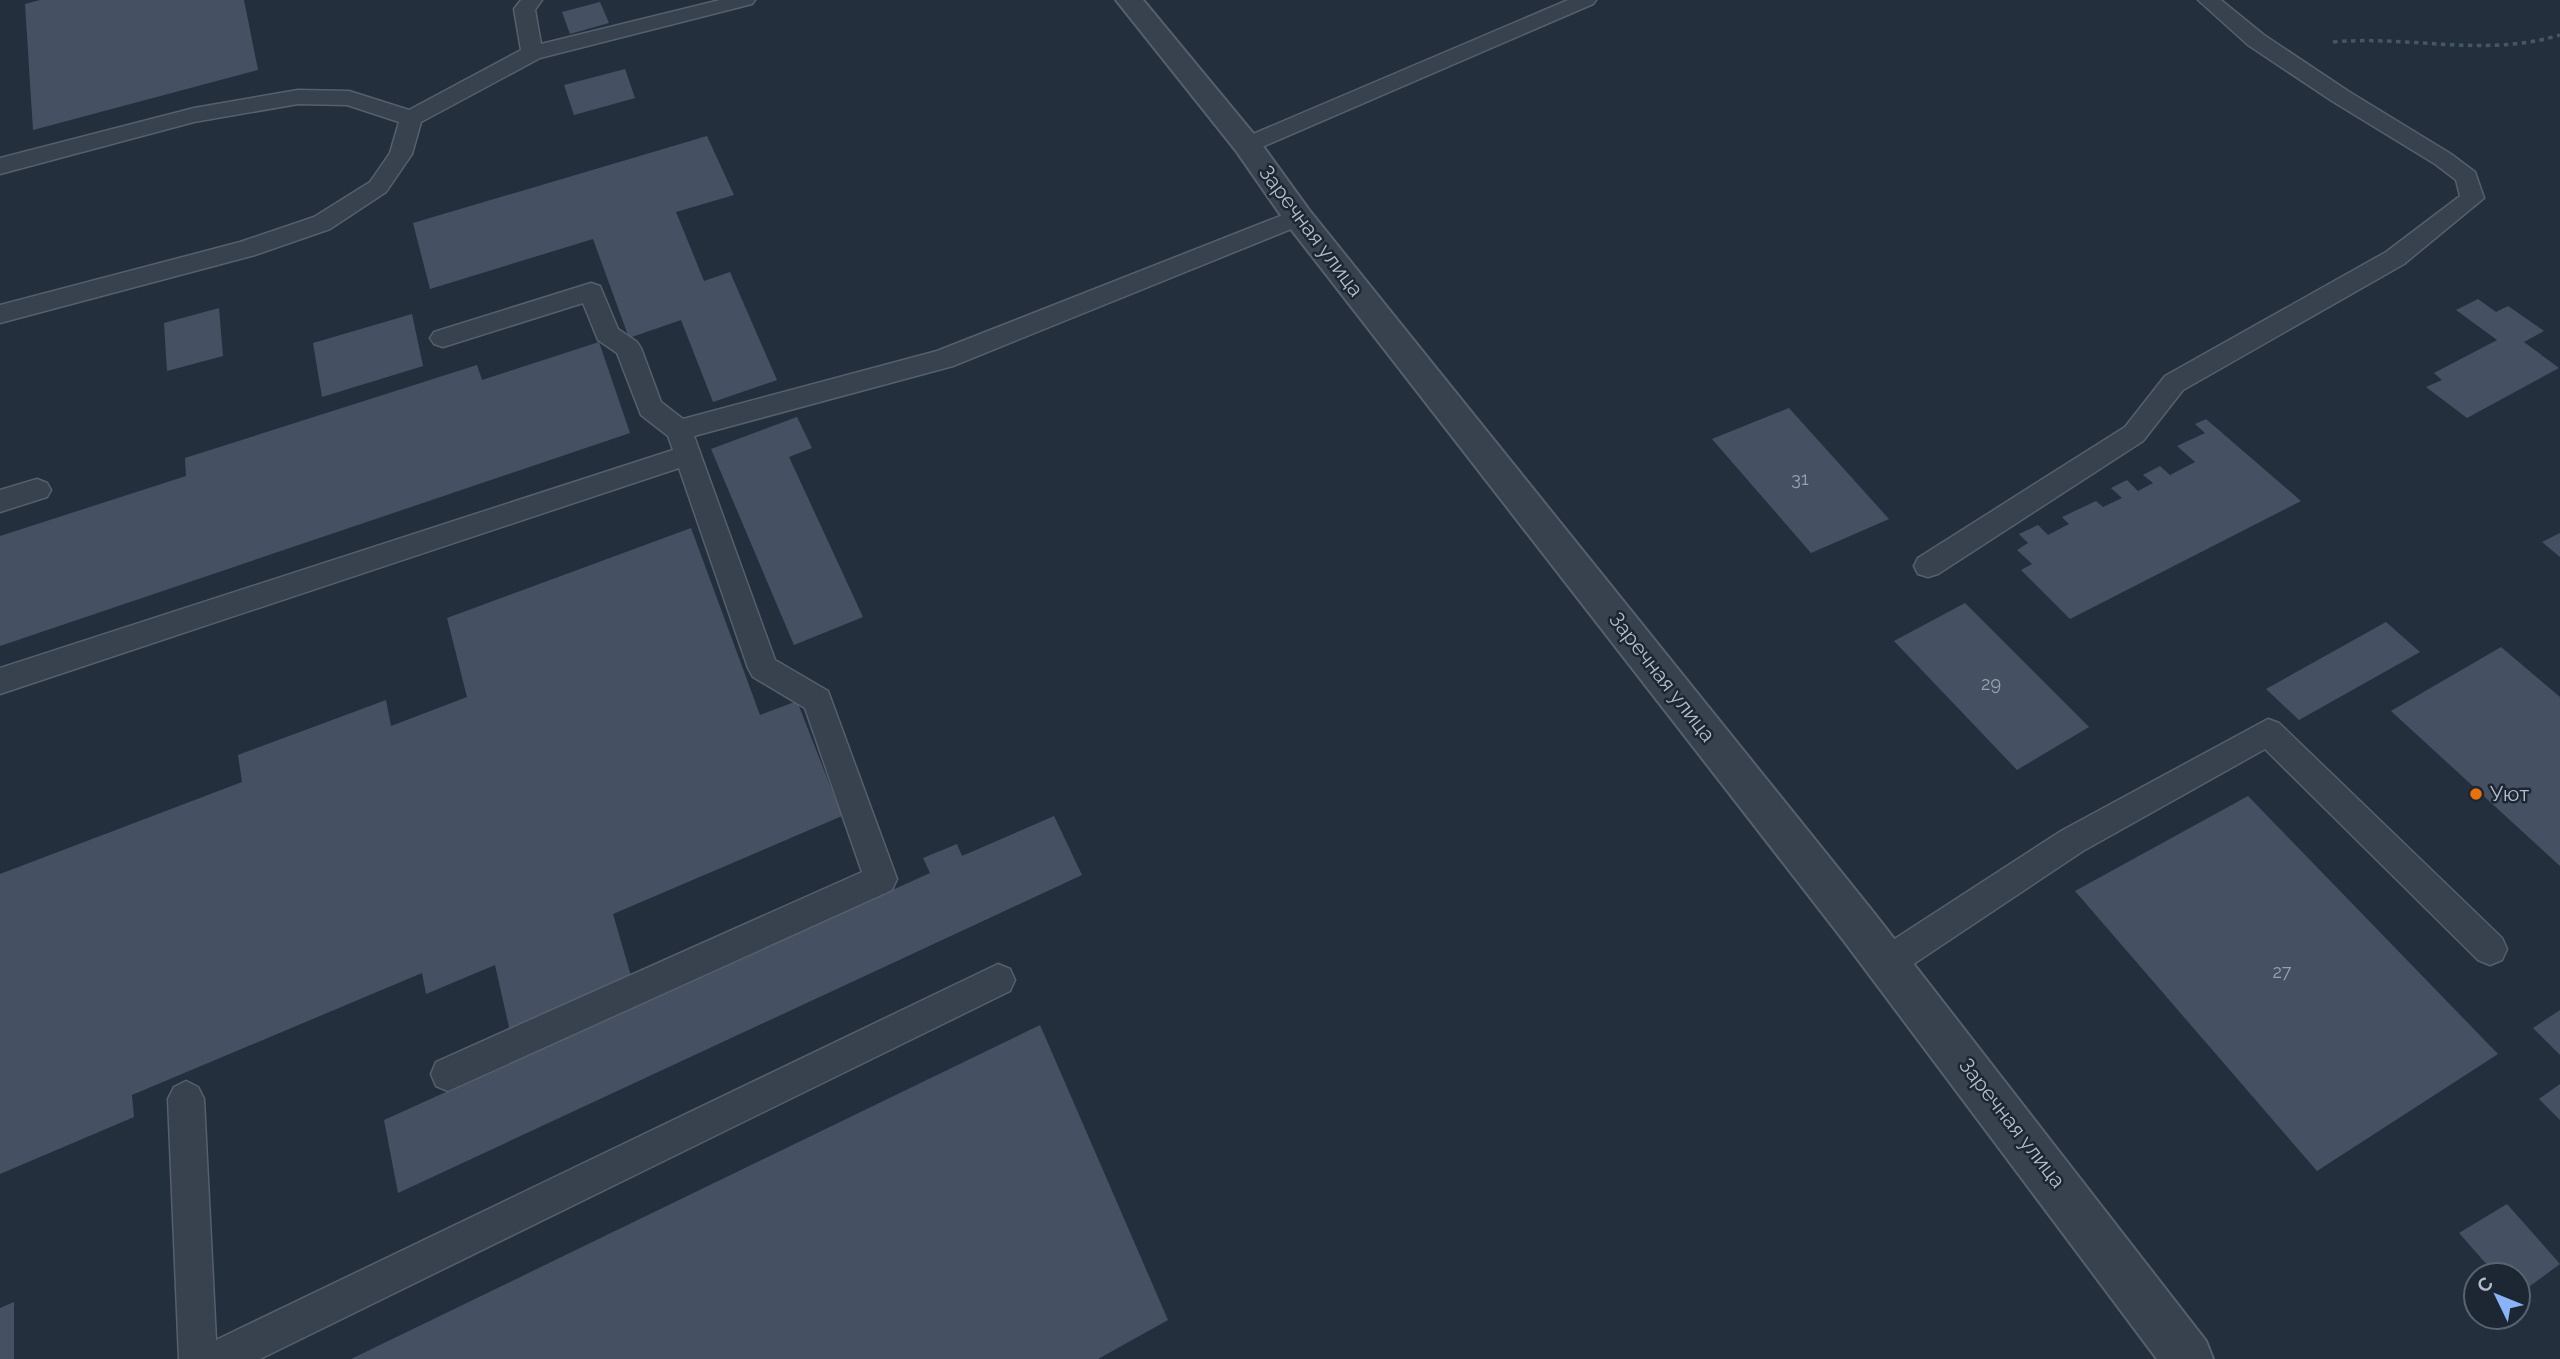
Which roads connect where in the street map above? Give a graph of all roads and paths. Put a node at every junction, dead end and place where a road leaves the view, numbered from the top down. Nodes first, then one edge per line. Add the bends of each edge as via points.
1 (532, 0) edge
2 (745, 0) edge
3 (1129, 0) edge
4 (1586, 0) edge
5 (2208, 0) edge
6 (2560, 35) edge
7 (2256, 40) junction
8 (532, 53) junction
9 (411, 118) junction
10 (1247, 145) junction
11 (0, 166) edge
12 (1298, 217) junction
13 (0, 314) edge
14 (443, 338) dead end
15 (683, 442) junction
16 (37, 490) dead end
17 (0, 501) edge
18 (1928, 566) dead end
19 (0, 681) edge
20 (2490, 949) dead end
21 (1888, 962) junction
22 (998, 980) dead end
23 (448, 1074) dead end
24 (186, 1099) dead end
25 (198, 1359) edge
26 (218, 1359) edge
27 (2188, 1359) edge

1 - 8 lane via 524,9
2 - 8 lane
3 - 10 street, Заречная улица
4 - 10 lane
5 - 7 lane
6 - 7 path via 2544,41 2463,47 2356,38 2314,45
7 - 18 lane via 2443,159 2467,177 2472,198 2395,258 2174,383 2134,434
8 - 9 lane
9 - 11 lane via 349,98 298,97 194,115
9 - 13 lane via 401,154 377,187 322,223 246,249
10 - 12 street, Заречная улица
12 - 15 lane via 944,359
12 - 21 street, Заречная улица
14 - 15 lane via 591,292 607,334 628,348 650,408
15 - 19 lane
15 - 23 lane via 763,668 817,700 881,879
16 - 17 lane
20 - 21 lane via 2268,732 2072,841
21 - 27 street, Заречная улица
22 - 26 lane
24 - 25 lane

